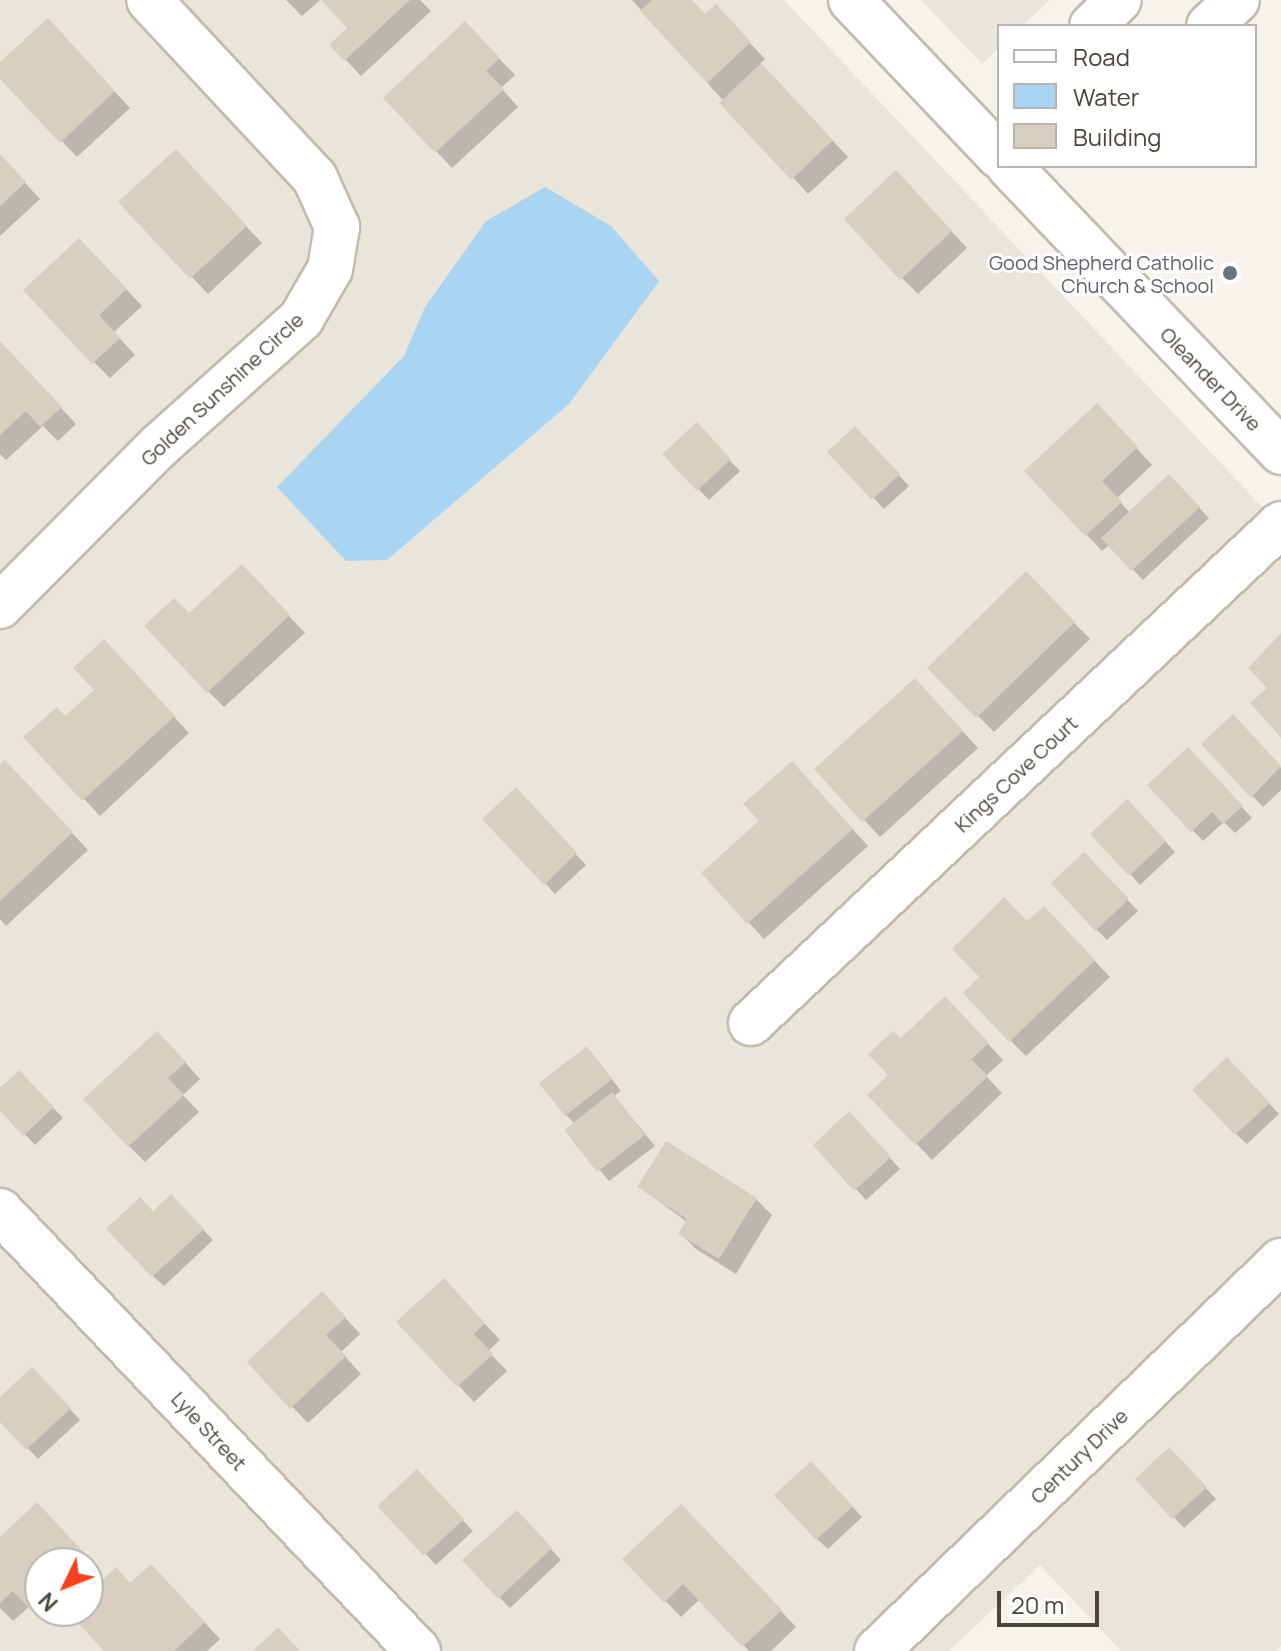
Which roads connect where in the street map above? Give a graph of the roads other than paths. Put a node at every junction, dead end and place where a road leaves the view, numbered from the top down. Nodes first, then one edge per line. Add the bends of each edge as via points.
1 (149, 0) edge
2 (851, 0) edge
3 (1119, 0) edge
4 (1237, 0) edge
5 (1094, 24) edge
6 (1211, 24) edge
7 (997, 146) edge
8 (1019, 168) edge
9 (1281, 452) edge
10 (1281, 524) edge
11 (0, 606) edge
12 (751, 1023) dead end
13 (0, 1211) edge
14 (1281, 1261) edge
15 (418, 1651) edge
16 (877, 1651) edge

1 - 11 street, Golden Sunshine Circle via 315,178 337,227 330,269 301,319 159,446
2 - 7 street, Oleander Drive
3 - 5 street
4 - 6 street
8 - 9 street, Oleander Drive
10 - 12 street, Kings Cove Court
13 - 15 street, Lyle Street
14 - 16 street, Century Drive

